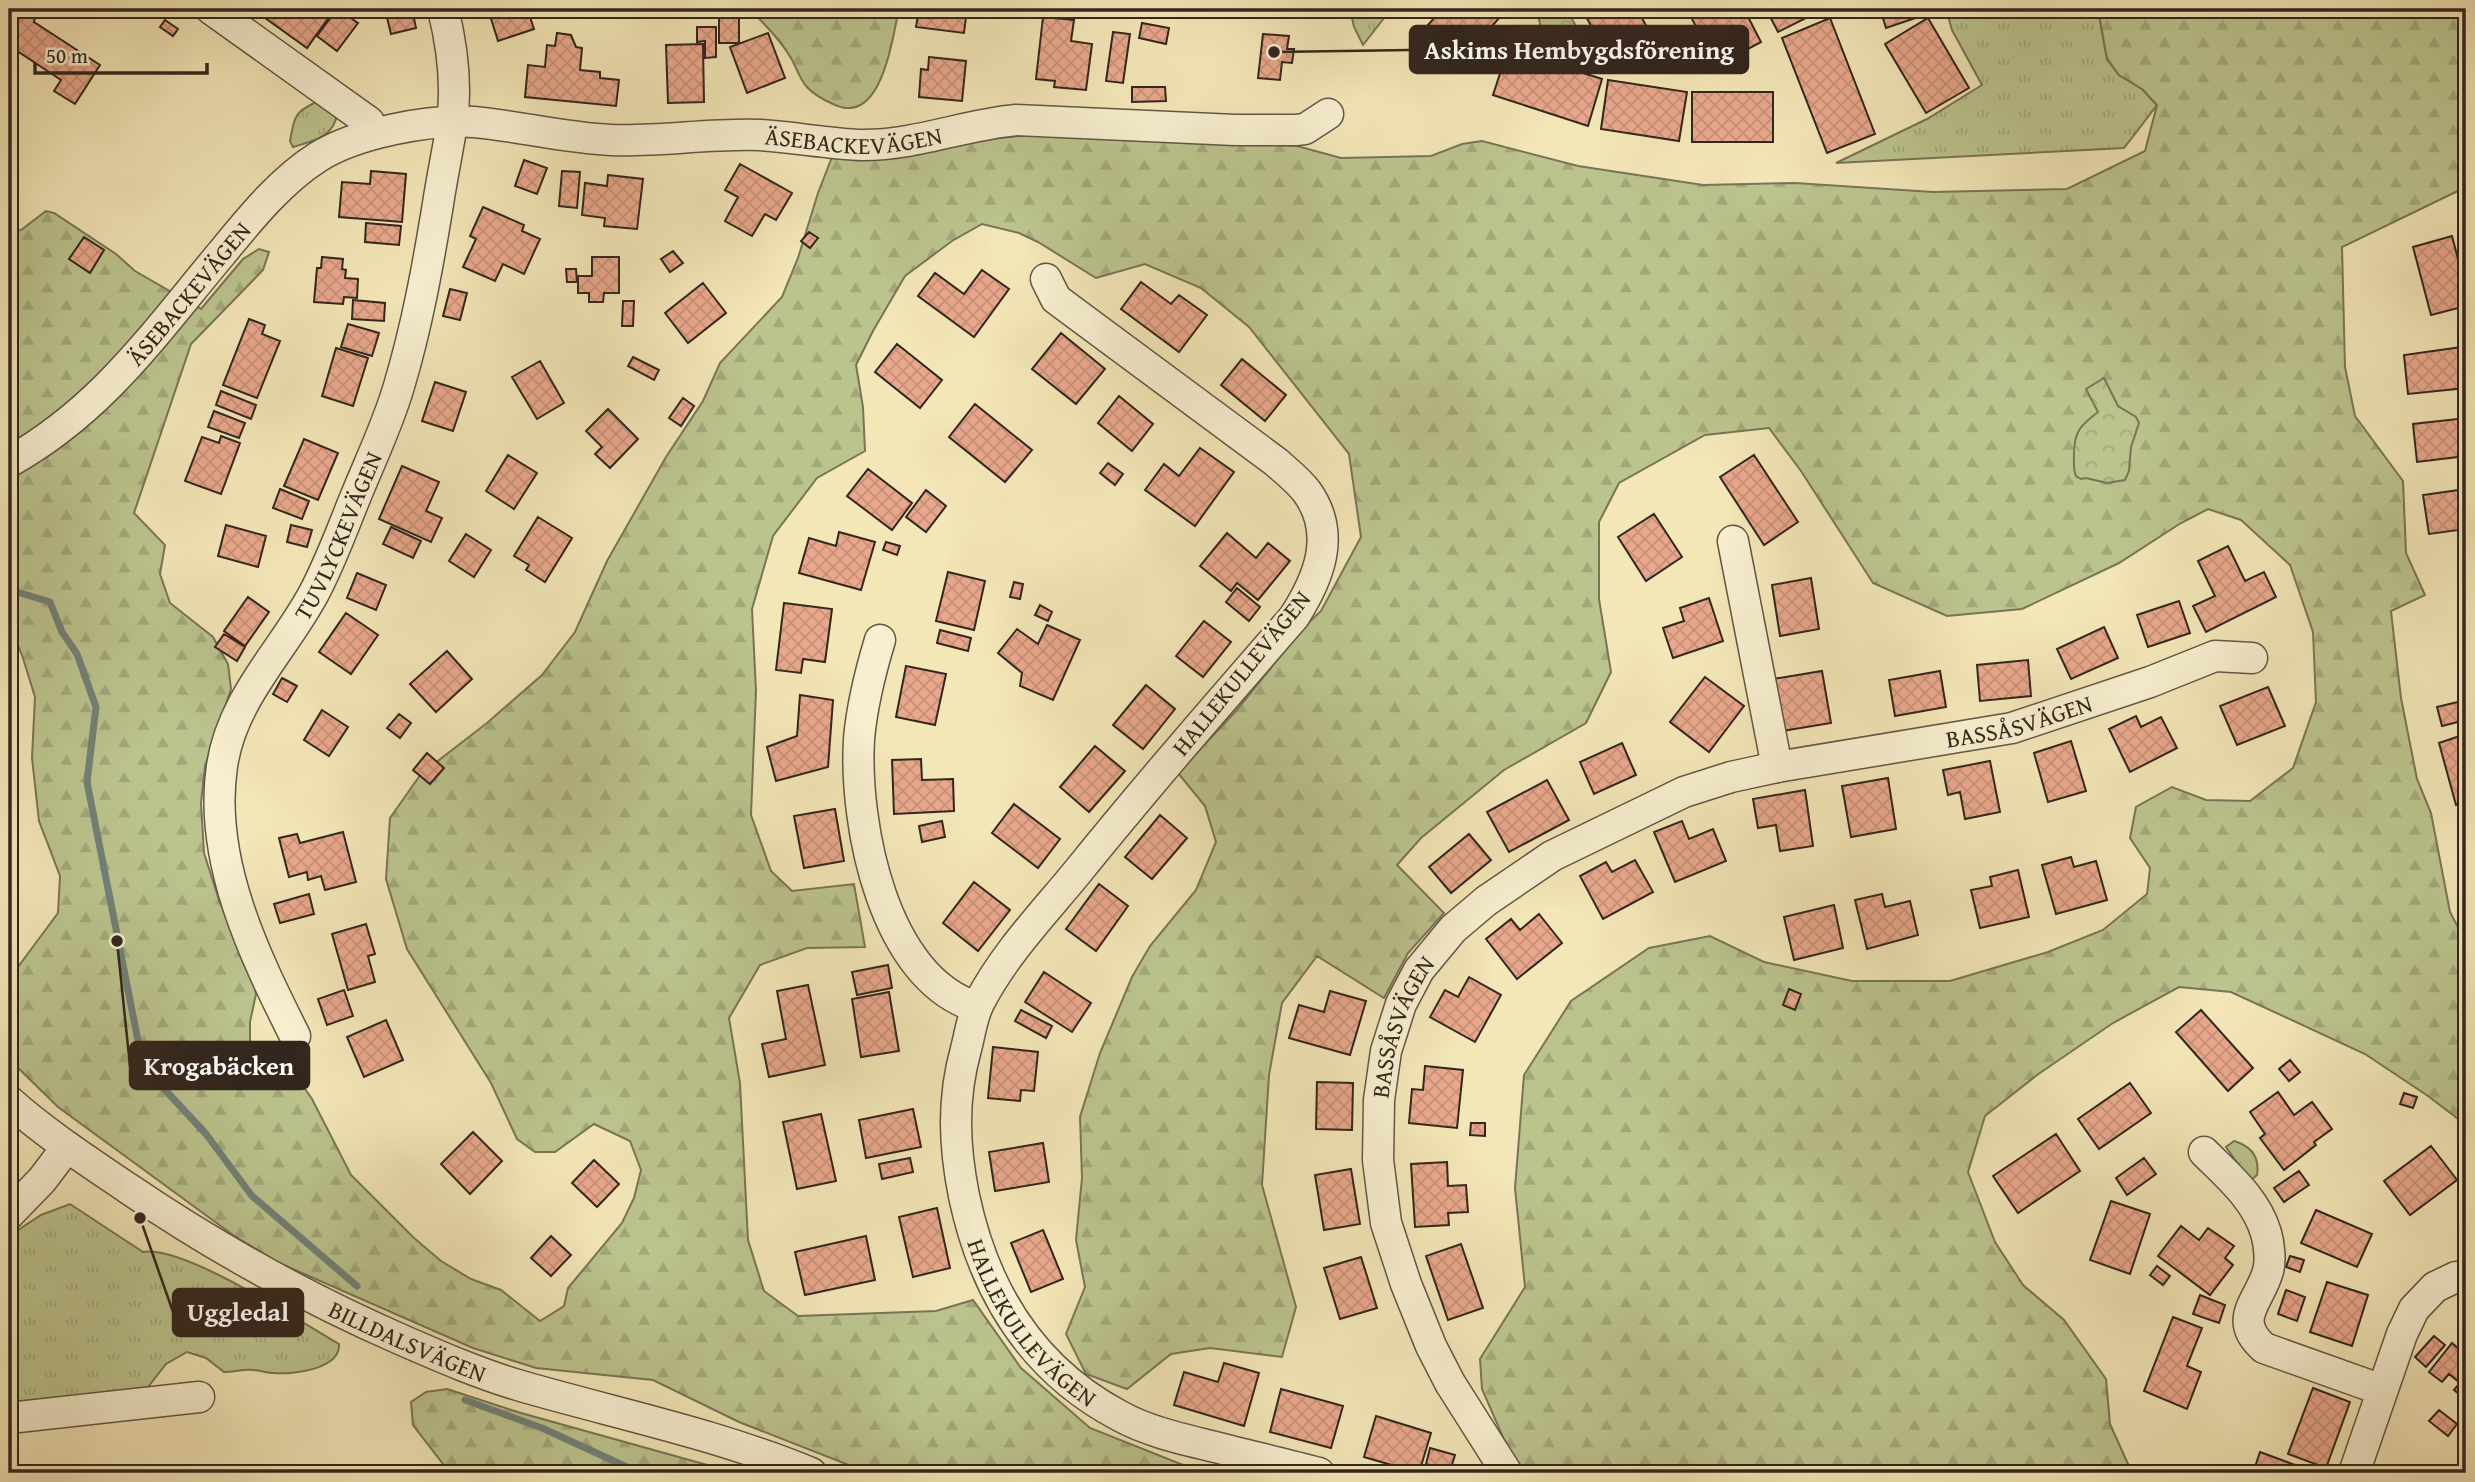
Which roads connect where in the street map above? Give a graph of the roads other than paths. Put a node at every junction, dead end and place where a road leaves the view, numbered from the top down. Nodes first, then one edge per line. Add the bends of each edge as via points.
1 (211, 9) edge
2 (443, 9) edge
3 (1328, 114) dead end
4 (452, 122) junction
5 (373, 133) junction
6 (1046, 279) dead end
7 (9, 462) edge
8 (1733, 541) dead end
9 (880, 640) dead end
10 (2252, 658) dead end
11 (1777, 767) junction
12 (977, 1007) junction
13 (295, 1036) dead end
14 (9, 1101) edge
15 (9, 1127) edge
16 (2204, 1152) dead end
17 (61, 1155) junction
18 (9, 1214) edge
19 (2466, 1277) edge
20 (2382, 1390) junction
21 (200, 1397) dead end
22 (9, 1418) edge
23 (763, 1473) edge
24 (811, 1473) edge
25 (1319, 1473) edge
26 (1507, 1473) edge
27 (2354, 1473) edge

1 - 5 street via 369,122
2 - 4 street, TUVLYCKEVÄGEN via 452,47
3 - 4 street, ÄSEBACKEVÄGEN via 1296,130 1016,120 918,141 863,145 758,135 613,140
4 - 5 street, ÄSEBACKEVÄGEN
4 - 13 street, TUVLYCKEVÄGEN via 429,259 398,388 324,572 239,710 222,768 221,826 232,885
5 - 7 street, ÄSEBACKEVÄGEN via 317,158 270,198 110,386 54,434
6 - 12 street, HALLEKULLEVÄGEN via 1056,299 1276,462 1306,490 1323,531 1323,556 1310,592 1294,617 1131,805 1009,956
8 - 11 street
9 - 12 street via 864,695 859,740 859,790 867,845 880,891 908,953 948,995
10 - 11 street, BASSÅSVÄGEN via 2215,656 2012,728
11 - 26 street, BASSÅSVÄGEN via 1684,792 1552,856 1453,929 1419,970 1401,1004 1386,1051 1379,1100 1378,1160 1386,1223 1431,1346
12 - 25 street, HALLEKULLEVÄGEN via 959,1073 956,1146 980,1253 992,1285 1018,1328 1058,1372 1120,1416 1166,1435
14 - 17 street, BILLDALSVÄGEN
15 - 17 street, BILLDALSVÄGEN
16 - 20 street via 2243,1191 2267,1235 2269,1270 2248,1312 2253,1338 2264,1349
17 - 18 street
17 - 23 street, BILLDALSVÄGEN via 195,1253 366,1342 515,1399 683,1445
17 - 24 street, BILLDALSVÄGEN via 305,1295 464,1367 770,1456
19 - 20 street via 2435,1287 2414,1309
20 - 27 street
21 - 22 street

